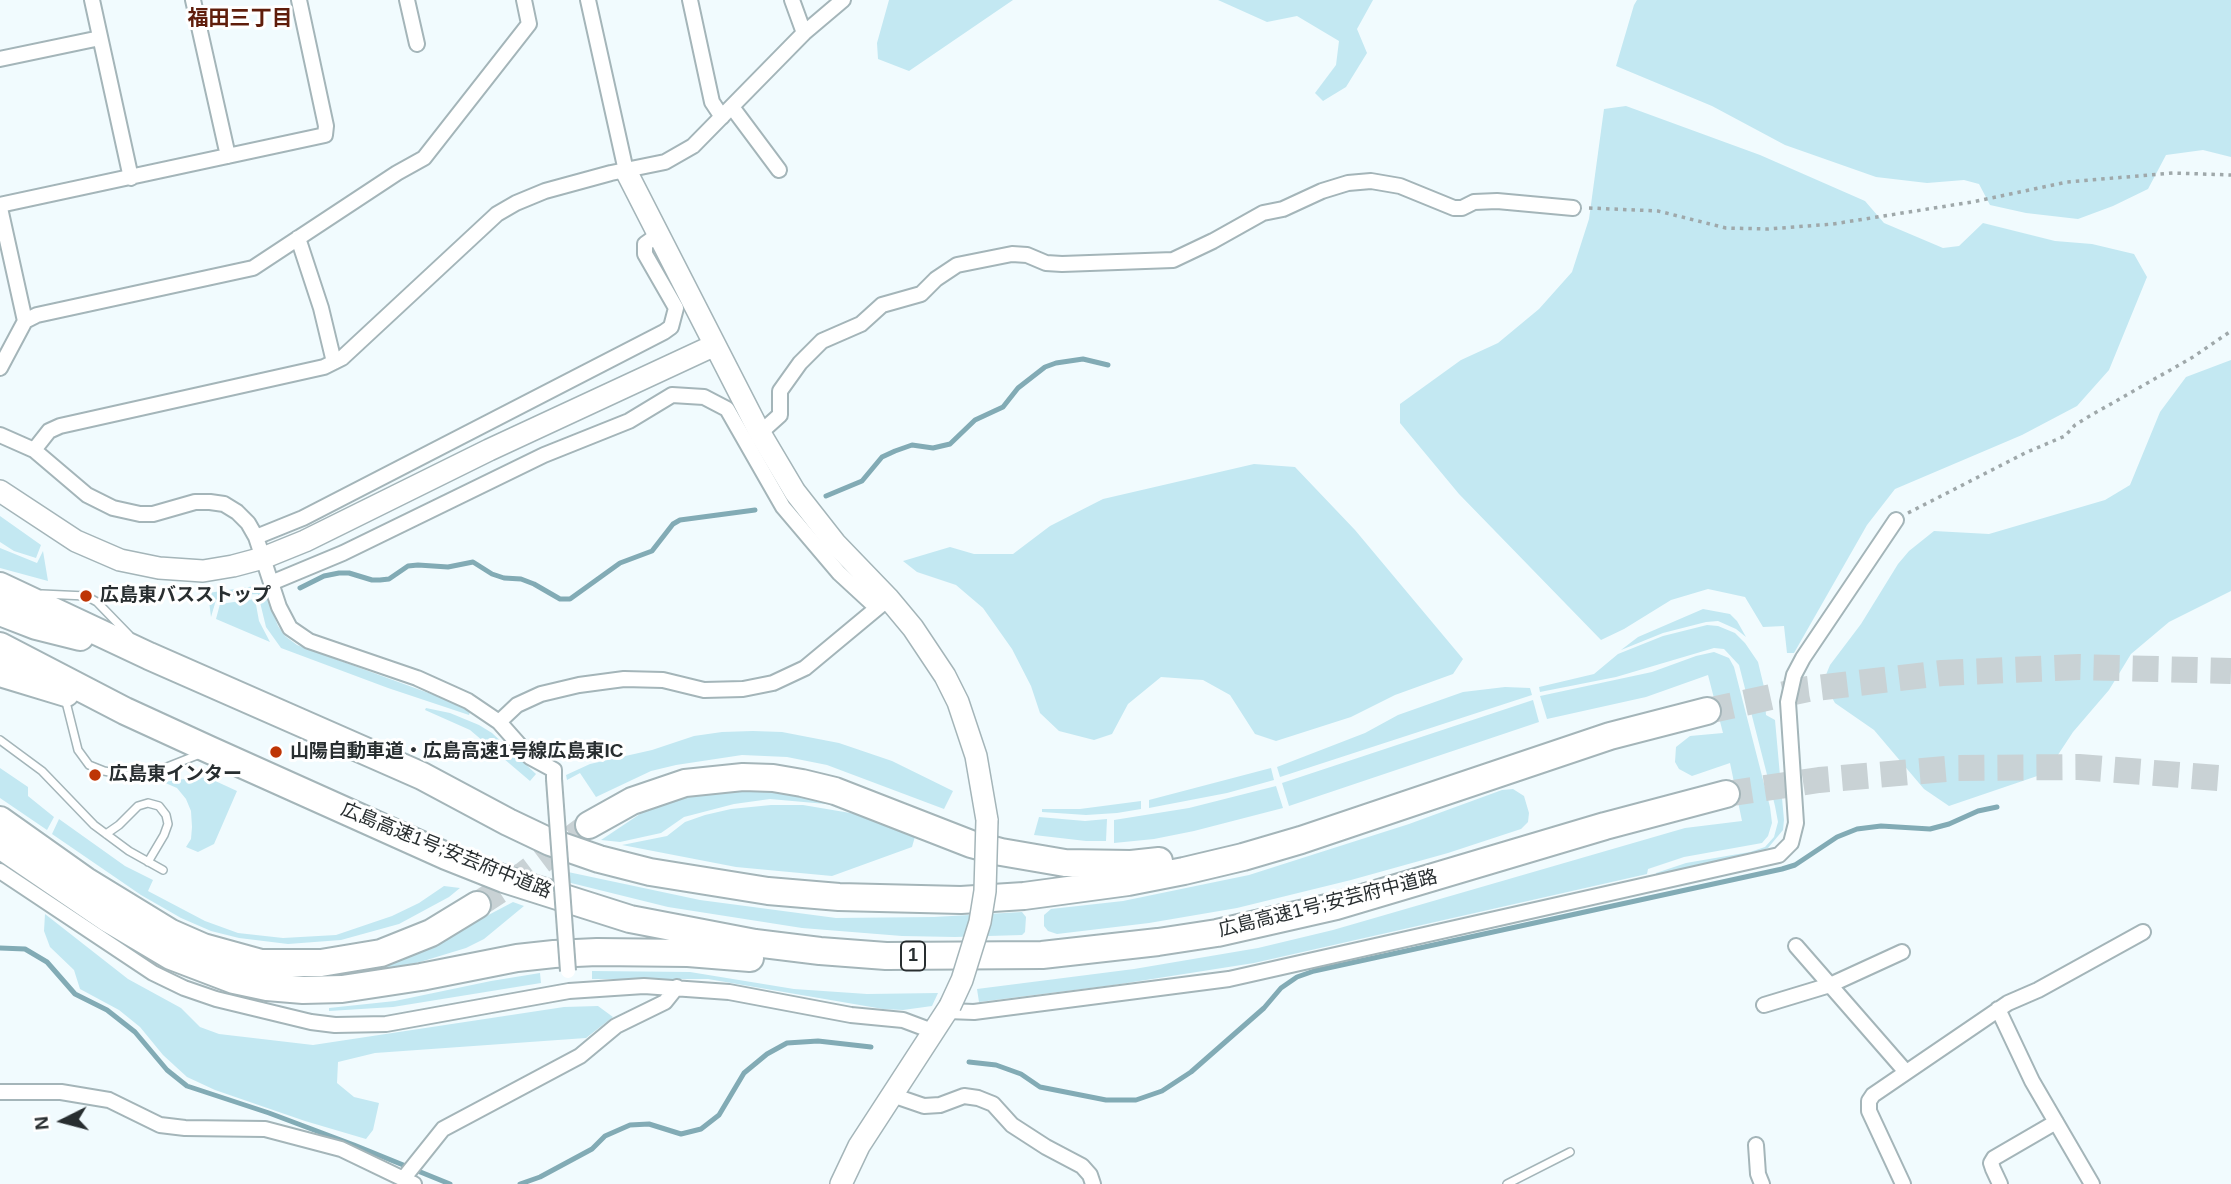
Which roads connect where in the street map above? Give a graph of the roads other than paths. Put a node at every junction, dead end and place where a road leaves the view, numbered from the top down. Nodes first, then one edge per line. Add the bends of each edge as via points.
1 (92, 0) edge
2 (194, 0) edge
3 (299, 0) edge
4 (407, 0) edge
5 (524, 0) edge
6 (588, 0) edge
7 (690, 0) edge
8 (792, 0) edge
9 (843, 0) edge
10 (804, 33) junction
11 (100, 37) junction
12 (417, 44) dead end
13 (0, 60) edge
14 (727, 112) junction
15 (228, 156) junction
16 (779, 170) dead end
17 (626, 171) junction
18 (131, 178) junction
19 (0, 207) edge
20 (1573, 208) road end
21 (659, 234) junction
22 (298, 238) junction
23 (25, 321) junction
24 (715, 345) junction
25 (334, 362) junction
26 (0, 368) edge
27 (760, 433) junction
28 (0, 435) edge
29 (34, 450) junction
30 (0, 491) edge
31 (1896, 520) road end
32 (256, 537) junction
33 (263, 558) junction
34 (271, 583) junction
35 (0, 586) edge
36 (883, 603) junction
37 (0, 612) edge
38 (0, 646) edge
39 (149, 656) junction
40 (0, 673) edge
41 (62, 684) junction
42 (1707, 711) tunnel mouth
43 (499, 722) junction
44 (0, 740) edge
45 (210, 750) junction
46 (1477, 781) junction
47 (1727, 794) tunnel mouth
48 (0, 820) edge
49 (589, 825) tunnel mouth
50 (106, 834) junction
51 (0, 845) edge
52 (148, 862) junction
53 (163, 870) dead end
54 (0, 871) edge
55 (477, 905) tunnel mouth
56 (2143, 932) dead end
57 (1796, 946) dead end
58 (1902, 952) dead end
59 (1042, 955) junction
60 (1830, 985) junction
61 (677, 987) junction
62 (569, 991) junction
63 (1764, 1005) dead end
64 (948, 1009) junction
65 (1998, 1009) junction
66 (935, 1032) junction
67 (1906, 1072) junction
68 (0, 1092) edge
69 (892, 1095) junction
70 (2056, 1122) junction
71 (1756, 1145) dead end
72 (1570, 1152) dead end
73 (409, 1181) edge
74 (1900, 1183) edge
75 (841, 1184) edge
76 (1093, 1184) edge
77 (1507, 1184) edge
78 (1762, 1184) edge
79 (2000, 1184) edge
80 (2092, 1184) edge

1 - 11 street
2 - 15 street
3 - 15 street via 325,135
4 - 12 street
5 - 22 street via 529,24 424,158
6 - 17 street
7 - 14 street via 712,103
8 - 10 street
9 - 10 street
10 - 14 street
11 - 13 street
11 - 18 street
14 - 16 street
14 - 17 street via 693,146 665,162
15 - 18 street
17 - 21 street
17 - 25 street via 545,191 497,215
18 - 19 street
19 - 23 street
20 - 27 street via 1497,201 1454,208 1400,186 1371,181 1335,187 1263,213 1173,260 1062,264 1012,254 957,265 920,294 882,305 861,324 822,341 780,391 780,415
21 - 24 street
21 - 32 street via 645,244 645,254 676,308 671,327 303,518
22 - 23 street via 253,268
22 - 25 street
23 - 26 street
24 - 27 street
24 - 33 street
25 - 29 street via 60,426 49,431
27 - 36 street via 795,492
28 - 29 street
29 - 32 street via 87,495 113,509 140,514 195,502 224,504 248,523
30 - 33 street via 76,541 120,560 203,570
31 - 64 street via 1794,675 1788,702 1796,823 1791,842 1779,855 1229,979 974,1012
32 - 33 street
33 - 34 street
34 - 36 street via 343,553 532,460 629,421 672,395 704,397 727,410 783,507 839,573
34 - 43 street via 290,628 309,641 418,678 468,701
35 - 39 highway
36 - 43 street via 805,668 773,683 730,690 705,690 663,680 579,685 529,699
36 - 64 street, bridge via 930,651 958,702 976,756 986,820 985,891 962,980
37 - 39 highway
38 - 41 highway
39 - 46 highway via 422,776 550,842 650,872 768,891 961,900 1128,882 1243,857
40 - 41 highway
41 - 45 highway, 広島高速1号;安芸府中道路 / 1
41 - 45 lane via 78,750 89,765 125,775 152,773
42 - 46 highway via 1610,736
43 - 62 street, bridge via 530,757 554,770
44 - 50 lane via 42,771
45 - 59 highway, 広島高速1号;安芸府中道路 / 1 via 481,870 630,919 820,951 886,956
46 - 49 highway via 1253,844 1131,864 1065,863 1001,852 835,791 773,778 685,783 632,801
47 - 59 highway, 広島高速1号;安芸府中道路 / 1 via 1271,922 1158,942
48 - 55 highway via 171,933 261,963 321,963 381,953 431,933
50 - 52 lane
50 - 52 lane via 138,806 159,806 168,824
51 - 59 highway via 139,939 201,969 267,987 342,989 517,958 597,952 861,964
52 - 53 lane
54 - 62 street via 153,973 216,999 311,1022 386,1024
56 - 65 street
57 - 60 street
58 - 60 street
60 - 63 street
60 - 67 street
61 - 62 street
61 - 66 street via 903,1020
61 - 73 street via 665,1002 616,1026 580,1056 443,1129
64 - 66 street
65 - 67 street
65 - 70 street
66 - 69 street
67 - 74 street via 1869,1101 1869,1111
68 - 73 street via 61,1092 109,1100 160,1125 265,1129 341,1149
69 - 75 street
69 - 76 street via 924,1106 964,1096 993,1104 1012,1125 1082,1167
70 - 79 street via 1994,1158 1991,1163
70 - 80 street
71 - 78 street
72 - 77 lane

